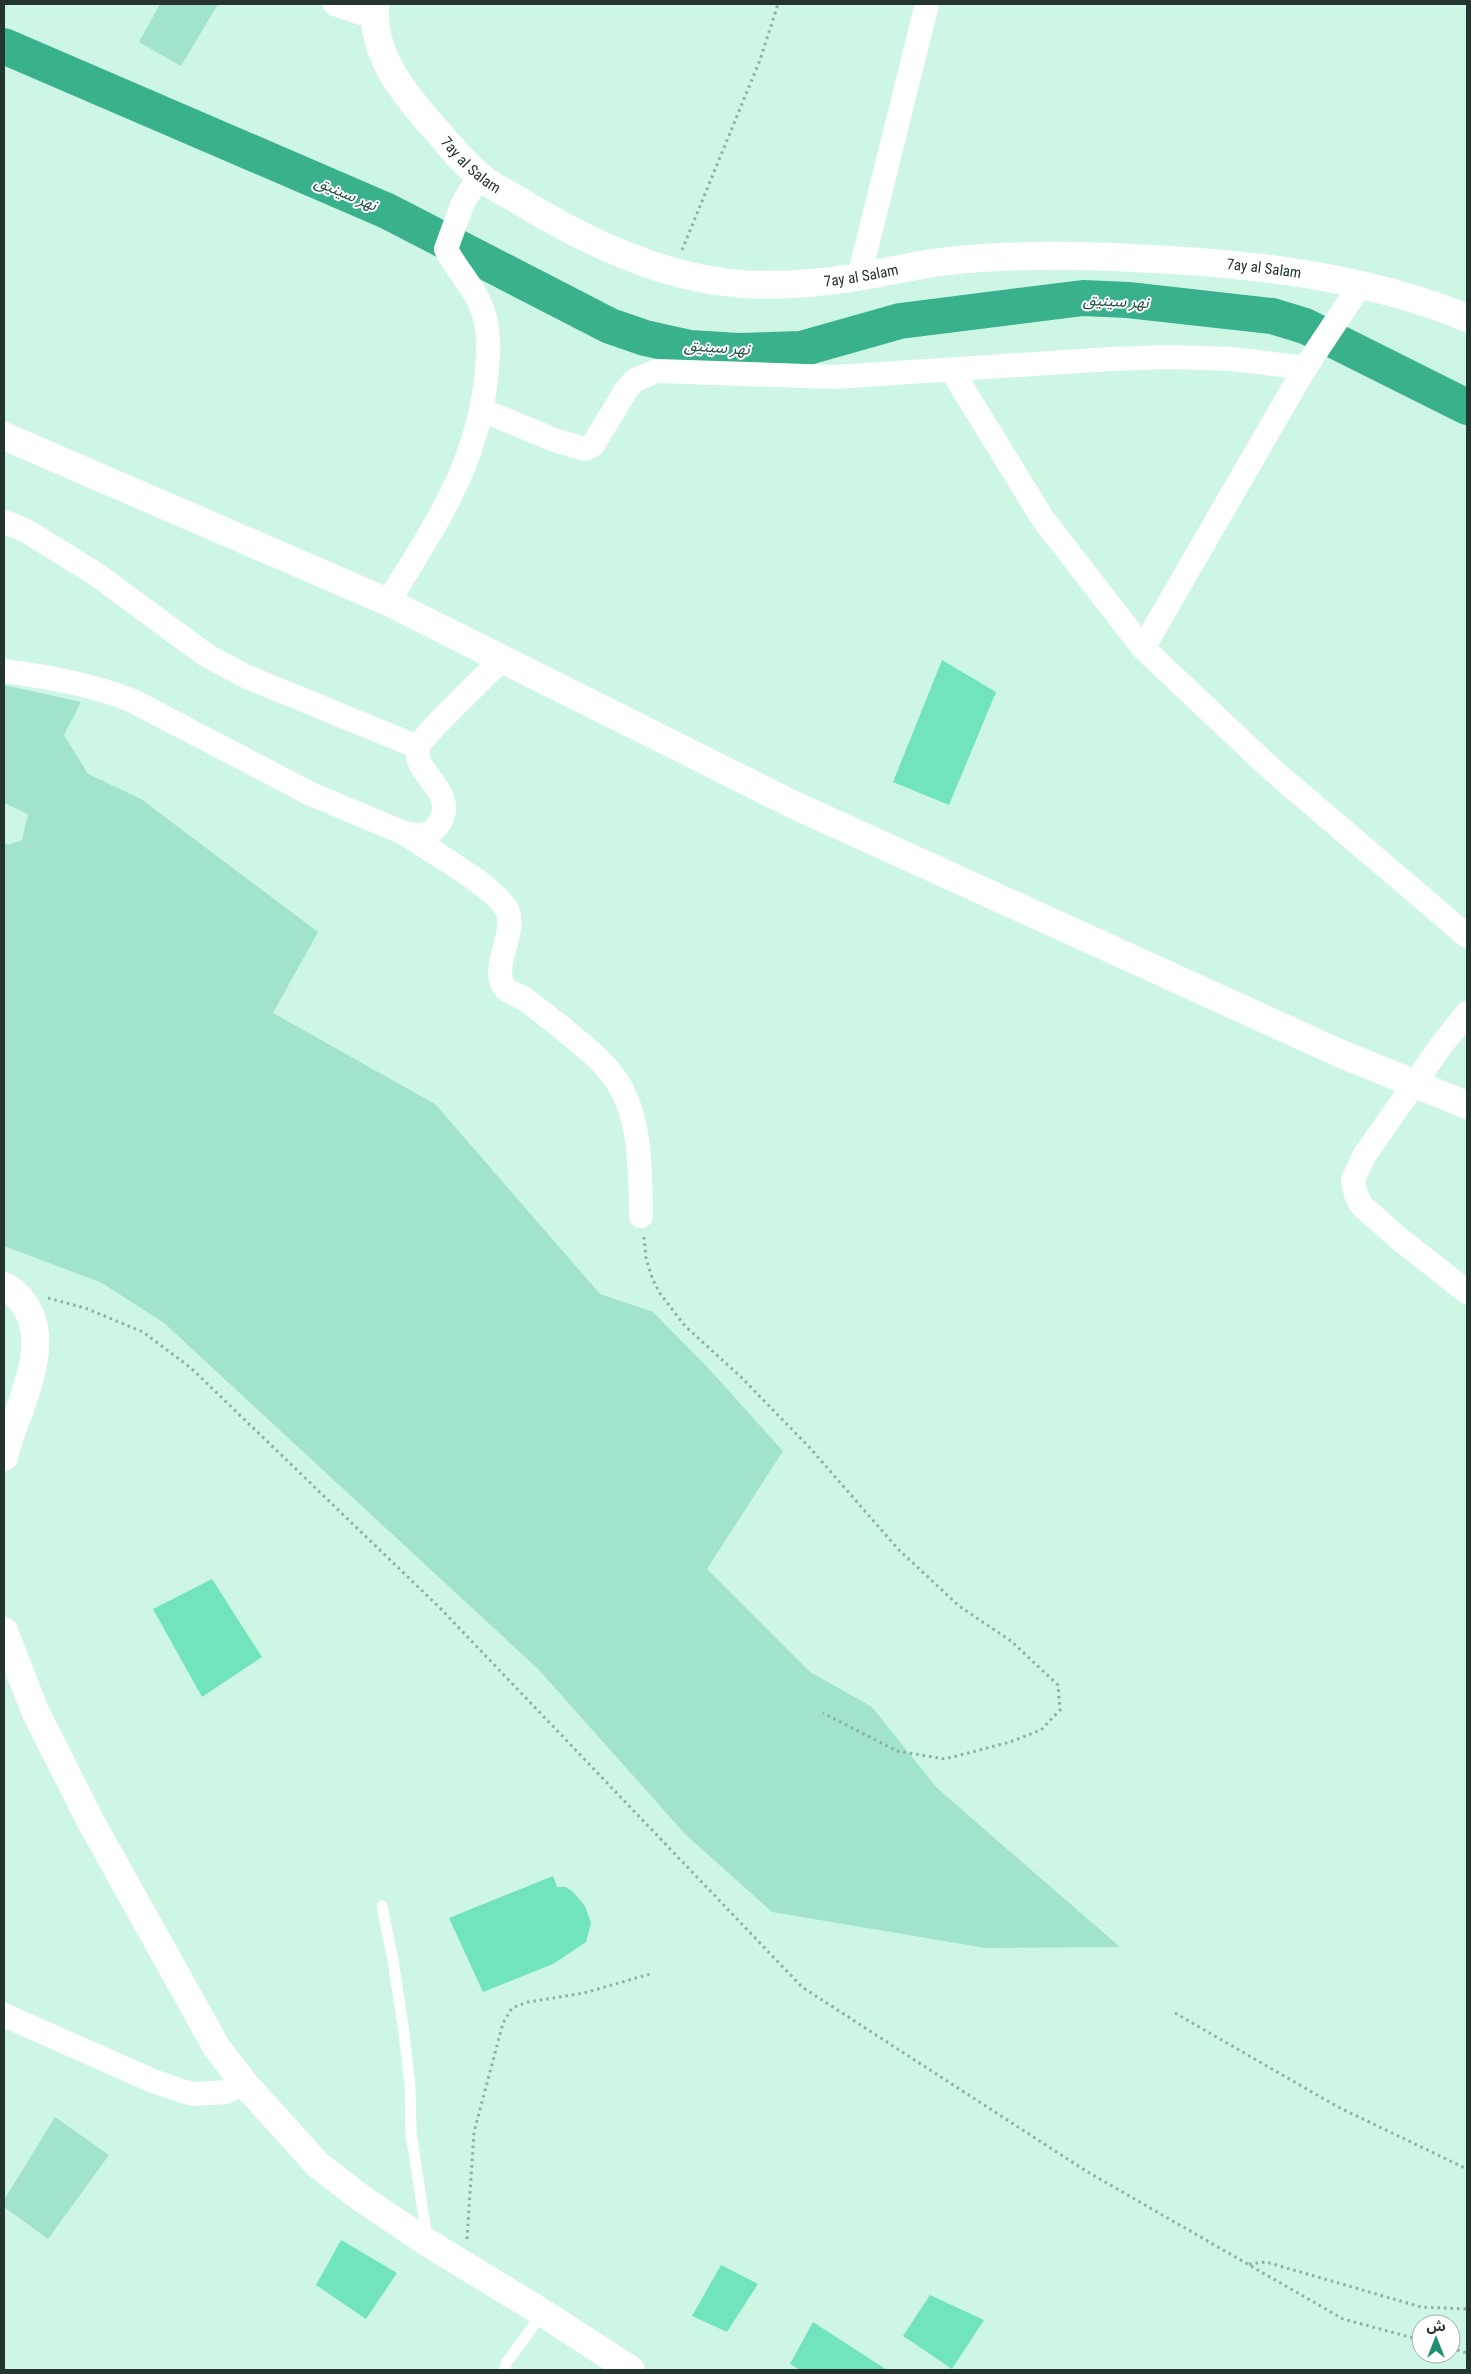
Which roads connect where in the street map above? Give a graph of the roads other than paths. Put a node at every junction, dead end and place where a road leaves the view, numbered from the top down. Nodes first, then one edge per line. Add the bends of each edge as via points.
1 (336, 4) edge
2 (927, 4) edge
3 (374, 10) edge
4 (479, 176) junction
5 (859, 277) junction
6 (1353, 294) junction
7 (1467, 318) edge
8 (1311, 360) junction
9 (952, 371) junction
10 (482, 410) junction
11 (4, 436) edge
12 (4, 522) edge
13 (388, 602) junction
14 (1143, 648) junction
15 (502, 659) junction
16 (4, 671) edge
17 (418, 747) junction
18 (404, 833) junction
19 (1467, 936) edge
20 (1467, 1013) edge
21 (1413, 1084) junction
22 (1467, 1105) edge
23 (641, 1216) road end
24 (8, 1287) edge
25 (1467, 1292) edge
26 (4, 1457) edge
27 (4, 1631) edge
28 (382, 1906) dead end
29 (4, 2015) edge
30 (244, 2083) junction
31 (428, 2243) junction
32 (543, 2313) junction
33 (504, 2370) edge
34 (631, 2370) edge

1 - 3 street
2 - 5 street
3 - 4 street, 7ay al Salam via 381,49 396,81
4 - 5 street, 7ay al Salam via 539,213 604,247 658,268 722,282 768,285
4 - 10 street via 462,205 446,250 480,303 486,319 488,340
5 - 6 street, 7ay al Salam via 950,261 1009,256 1087,256 1181,260 1267,269
6 - 7 street, 7ay al Salam via 1425,302
6 - 8 street
8 - 9 street via 1169,357
8 - 14 street
9 - 10 street via 834,377 657,371 635,380 593,445 585,449
9 - 14 street via 1043,519
10 - 13 street via 471,451 448,504
11 - 13 street
12 - 17 street via 25,530 96,574 214,659 245,676
13 - 15 street
14 - 19 street via 1269,767
15 - 17 street
15 - 21 street via 792,804
16 - 18 street via 77,683 133,701 312,794
17 - 18 street via 422,764 443,800 444,809 442,820 426,835
18 - 23 street via 475,880 502,903 510,921 500,970 506,989 560,1026 616,1080 632,1116 638,1147
20 - 21 street
21 - 22 street
21 - 25 street via 1357,1168 1353,1180 1356,1195 1362,1206 1396,1237
24 - 26 street via 30,1311 37,1341 35,1358
27 - 30 street via 35,1711 92,1824 217,2048
28 - 31 lane via 404,2033 411,2133
29 - 30 street via 153,2081 186,2092 226,2092
30 - 31 street via 317,2164
31 - 32 street
32 - 33 lane
32 - 34 street

